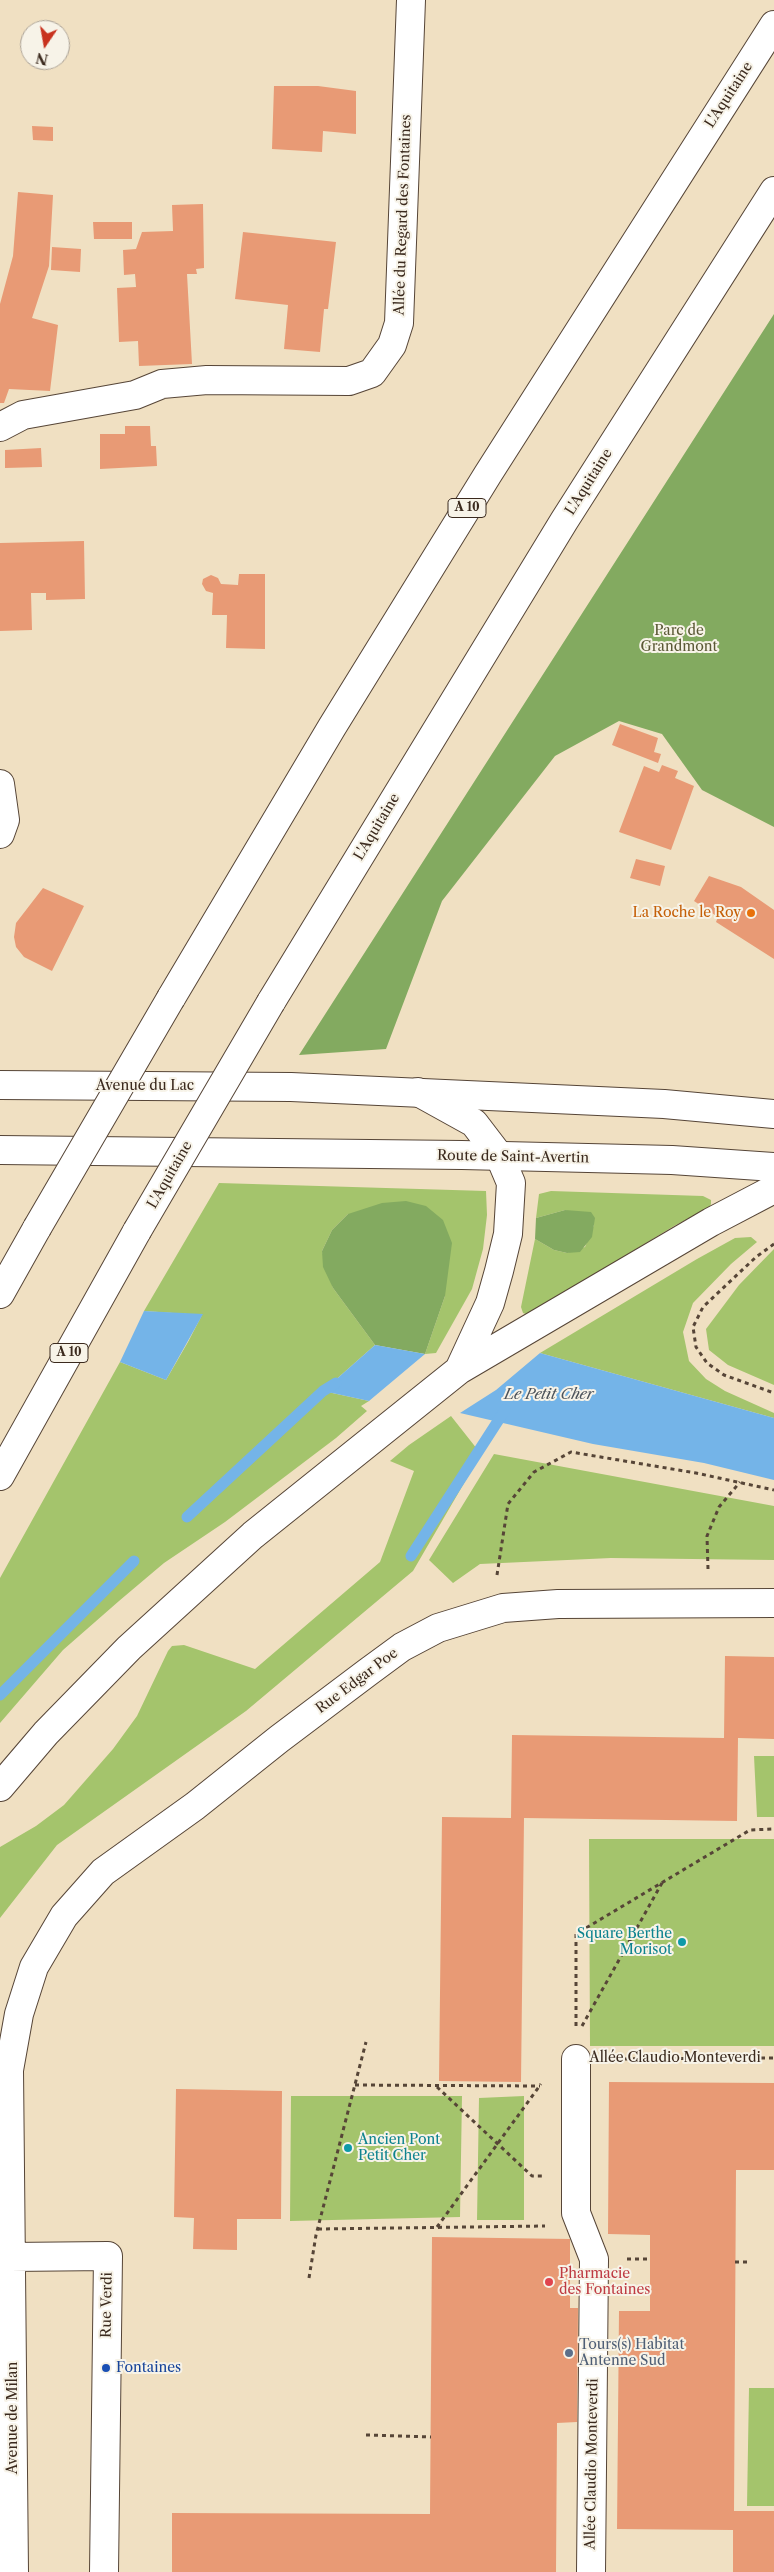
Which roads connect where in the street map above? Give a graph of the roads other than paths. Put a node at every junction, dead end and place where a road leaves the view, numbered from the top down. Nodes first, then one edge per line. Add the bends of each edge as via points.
1 (411, 0) edge
2 (774, 25) edge
3 (774, 191) edge
4 (0, 427) edge
5 (0, 784) edge
6 (0, 834) edge
7 (2, 1084) edge
8 (418, 1092) junction
9 (774, 1114) edge
10 (0, 1150) edge
11 (500, 1156) junction
12 (774, 1167) edge
13 (774, 1189) edge
14 (0, 1294) edge
15 (459, 1370) junction
16 (0, 1476) edge
17 (774, 1603) edge
18 (0, 1788) edge
19 (34, 1967) joint
20 (576, 2059) road end
21 (10, 2256) junction
22 (14, 2572) edge
23 (104, 2572) edge
24 (591, 2572) edge

1 - 4 main road, Allée du Regard des Fontaines via 399,322 392,344 372,373 349,381 207,380 162,384 135,395 23,415
2 - 14 main road, L'Aquitaine / A 10, bridge via 483,482 332,727
3 - 16 main road, L'Aquitaine / A 10, bridge via 564,521 271,1002 137,1230
5 - 6 main road via 5,820
7 - 8 main road, Avenue du Lac via 291,1087
8 - 9 main road via 664,1104
8 - 11 main road via 474,1123
10 - 11 main road, Route de Saint-Avertin
11 - 12 main road, Route de Saint-Avertin via 672,1160
11 - 15 main road via 511,1184 508,1234 490,1303
13 - 15 main road via 711,1222
15 - 18 main road via 253,1535 129,1648 46,1733
17 - 19 main road, Rue Edgar Poe via 558,1604 492,1610 438,1628 402,1647 195,1806 103,1872 64,1916
19 - 21 main road, Avenue de Milan via 19,2014 9,2070
20 - 24 main road, Allée Claudio Monteverdi via 576,2213 594,2259
21 - 22 main road, Avenue de Milan
21 - 23 main road, Rue Verdi via 108,2256

